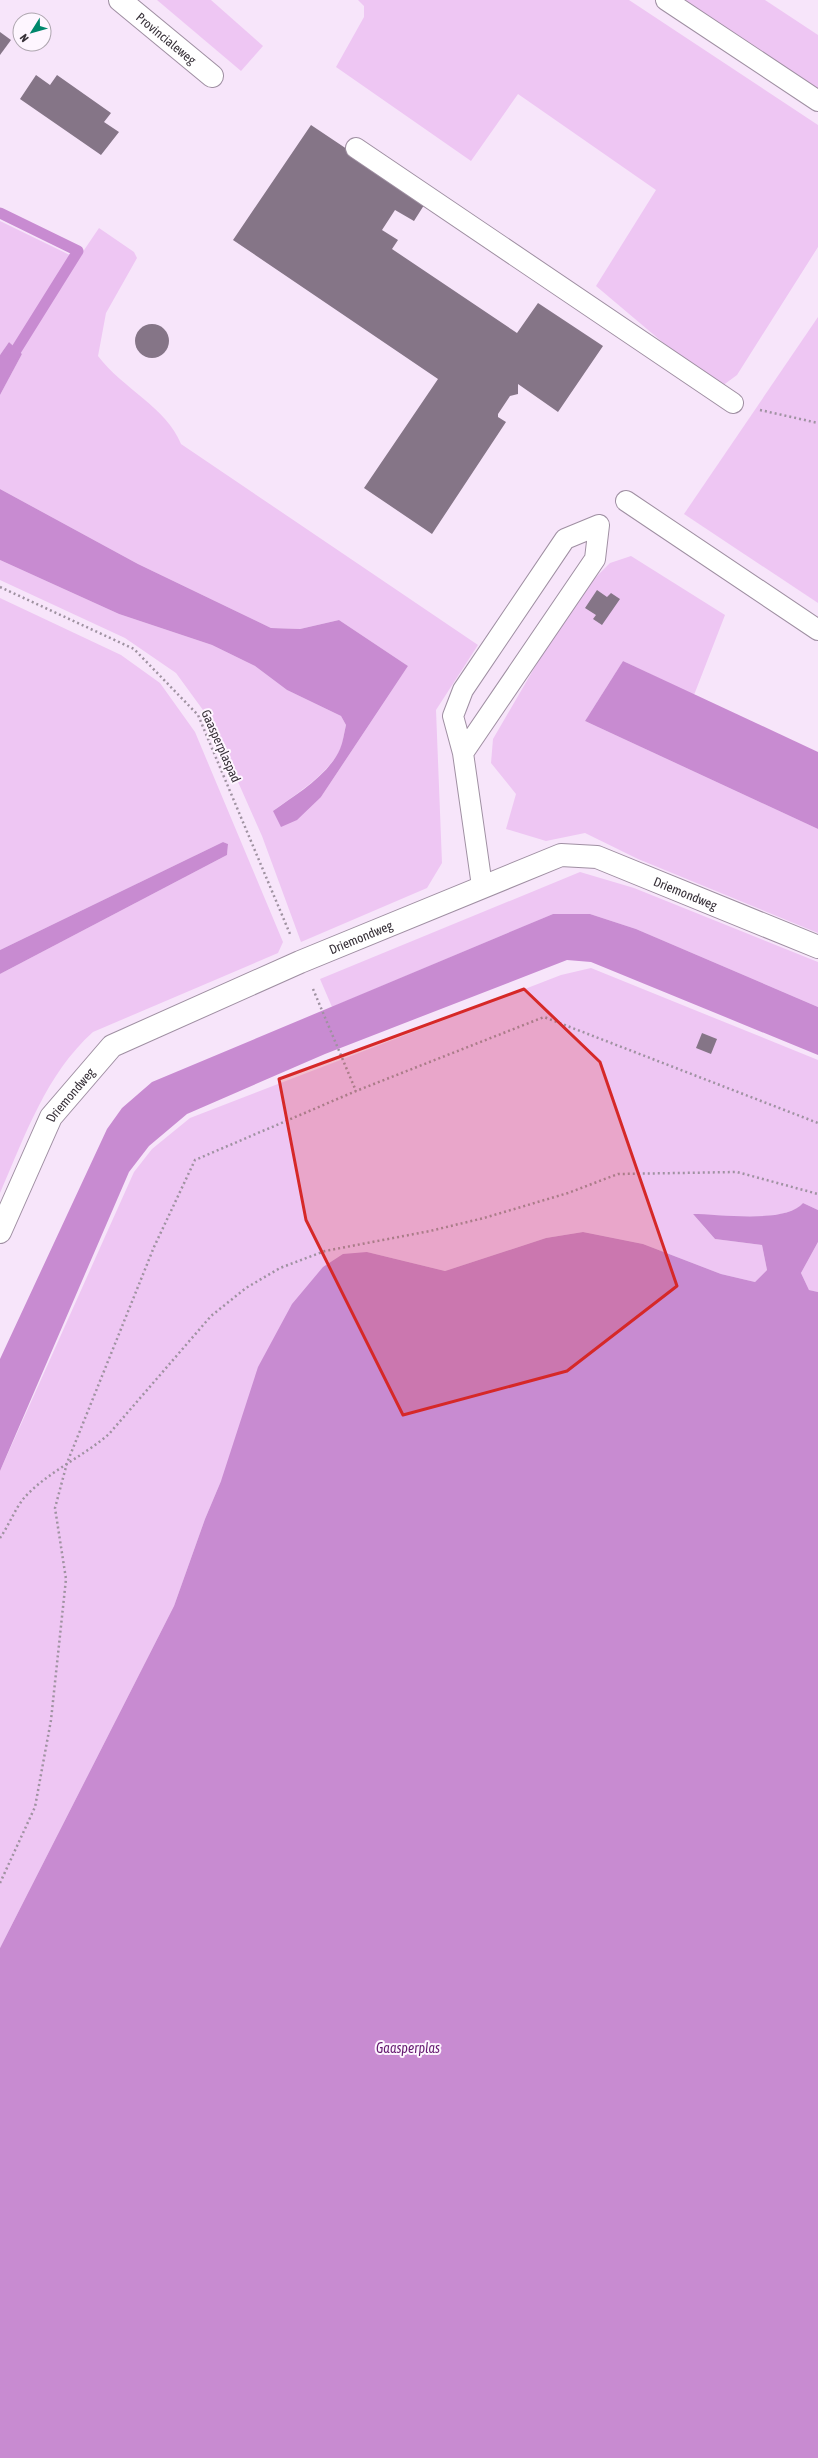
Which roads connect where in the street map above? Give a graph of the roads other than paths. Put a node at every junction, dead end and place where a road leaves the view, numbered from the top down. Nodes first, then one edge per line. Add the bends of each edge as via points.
1 (120, 0) edge
2 (666, 0) edge
3 (212, 76) dead end
4 (818, 101) edge
5 (356, 148) dead end
6 (733, 403) road end
7 (626, 501) dead end
8 (818, 630) edge
9 (463, 753) junction
10 (482, 886) junction
11 (818, 947) edge
12 (0, 1232) edge

1 - 3 street, Provincialeweg
2 - 4 lane
5 - 6 lane
7 - 8 lane
9 - 9 lane via 595,559 599,525 565,539 463,690 453,716
9 - 10 lane
10 - 11 street, Driemondweg via 560,855 597,857
10 - 12 street, Driemondweg via 300,962 112,1046 51,1117

